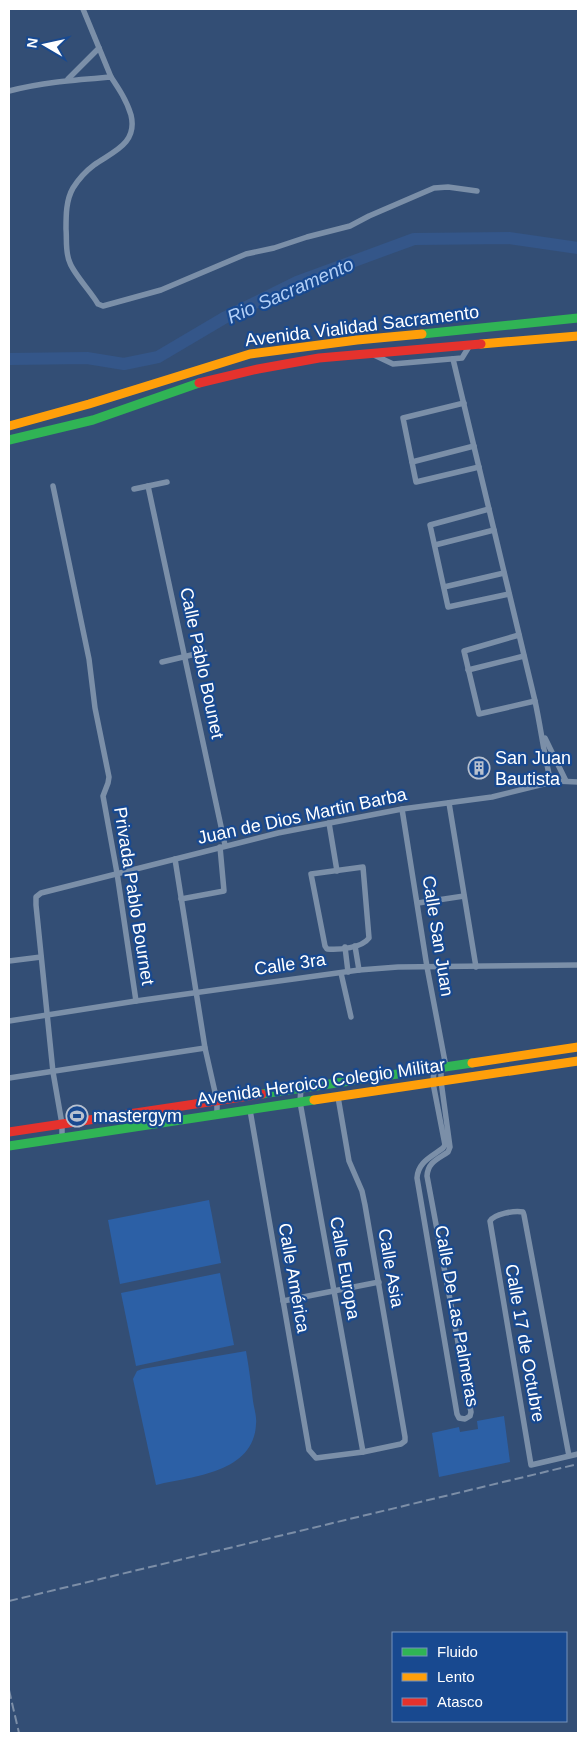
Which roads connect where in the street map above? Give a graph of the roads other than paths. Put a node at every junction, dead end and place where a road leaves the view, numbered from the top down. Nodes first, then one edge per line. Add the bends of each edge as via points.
1 (83, 9) edge
2 (99, 48) junction
3 (112, 77) junction
4 (68, 80) junction
5 (9, 91) edge
6 (477, 191) dead end
7 (578, 318) edge
8 (578, 336) edge
9 (471, 344) junction
10 (372, 354) junction
11 (453, 359) junction
12 (464, 403) junction
13 (9, 426) edge
14 (9, 440) edge
15 (474, 446) junction
16 (412, 462) junction
17 (479, 468) junction
18 (167, 482) dead end
19 (53, 486) dead end
20 (148, 486) junction
21 (134, 489) dead end
22 (489, 509) junction
23 (494, 530) junction
24 (435, 545) junction
25 (504, 573) junction
26 (444, 587) junction
27 (509, 594) junction
28 (519, 635) junction
29 (204, 652) dead end
30 (186, 656) junction
31 (524, 656) junction
32 (162, 662) dead end
33 (468, 670) junction
34 (535, 702) junction
35 (542, 734) junction
36 (566, 781) junction
37 (551, 782) junction
38 (578, 782) edge
39 (448, 803) junction
40 (402, 809) junction
41 (329, 823) junction
42 (222, 846) junction
43 (175, 859) junction
44 (337, 871) junction
45 (117, 873) junction
46 (464, 896) junction
47 (181, 899) junction
48 (418, 903) junction
49 (356, 946) junction
50 (344, 948) junction
51 (41, 957) junction
52 (9, 961) edge
53 (578, 965) edge
54 (427, 967) junction
55 (476, 967) junction
56 (359, 970) junction
57 (348, 972) junction
58 (340, 973) junction
59 (198, 993) junction
60 (136, 1001) junction
61 (48, 1015) junction
62 (351, 1017) dead end
63 (9, 1021) edge
64 (578, 1047) edge
65 (205, 1048) junction
66 (578, 1061) edge
67 (440, 1068) junction
68 (53, 1072) junction
69 (9, 1078) edge
70 (437, 1082) junction
71 (300, 1088) junction
72 (338, 1096) junction
73 (217, 1101) junction
74 (300, 1102) junction
75 (250, 1110) junction
76 (217, 1114) junction
77 (62, 1124) junction
78 (9, 1132) edge
79 (62, 1137) junction
80 (9, 1146) edge
81 (422, 1165) junction
82 (429, 1166) junction
83 (378, 1282) junction
84 (334, 1292) junction
85 (449, 1300) junction
86 (283, 1301) junction
87 (438, 1302) junction
88 (363, 1452) junction
89 (578, 1454) edge
90 (569, 1456) junction

1 - 2 street
2 - 3 street
2 - 4 street
3 - 4 street
3 - 6 street via 131,116 131,131 123,146 93,166 75,185 68,201 66,219 69,262 98,304 103,306 161,290 246,254 350,226 434,188
4 - 5 street
7 - 13 main road, Avenida Vialidad Sacramento via 250,354
8 - 9 main road, Avenida Vialidad Sacramento
9 - 10 main road, Avenida Vialidad Sacramento
9 - 11 street via 462,358
10 - 11 street via 393,364
10 - 14 main road, Avenida Vialidad Sacramento via 294,362 203,382 93,420
11 - 12 street
12 - 15 street
12 - 16 street via 403,418
15 - 16 street
15 - 17 street
16 - 17 street via 416,482
17 - 22 street
18 - 20 street
19 - 45 street, Privada Pablo Bournet via 109,777 103,796
20 - 21 street
20 - 30 street, Calle Pablo Bounet
22 - 23 street
22 - 24 street via 430,525
23 - 24 street
23 - 25 street
24 - 26 street
25 - 26 street
25 - 27 street
26 - 27 street via 448,607
27 - 28 street
28 - 31 street
28 - 33 street via 464,651
29 - 30 street
30 - 32 street
30 - 42 street, Calle Pablo Bounet
31 - 33 street
31 - 34 street
33 - 34 street via 479,714
34 - 35 street
35 - 36 street
35 - 37 street
36 - 37 street, Juan de Dios Martin Barba
36 - 38 street, Juan de Dios Martin Barba
37 - 39 street, Juan de Dios Martin Barba via 492,797
39 - 40 street, Juan de Dios Martin Barba
39 - 46 street
40 - 41 street, Juan de Dios Martin Barba
40 - 48 street, Calle San Juan
41 - 42 street, Juan de Dios Martin Barba
41 - 44 street
42 - 43 street, Juan de Dios Martin Barba
42 - 47 street, Calle Pablo Bounet via 224,891
43 - 45 street, Juan de Dios Martin Barba
43 - 47 street
44 - 49 street via 363,867 370,936 366,942
44 - 50 street via 311,874 325,946
45 - 51 street, Juan de Dios Martin Barba via 36,897
45 - 60 street, Privada Pablo Bournet
46 - 48 street
46 - 55 street
47 - 59 street
48 - 54 street, Calle San Juan
49 - 50 street
49 - 56 street
50 - 57 street
51 - 52 street
51 - 61 street
53 - 55 street, Calle 3ra
54 - 55 street, Calle 3ra
54 - 56 street, Calle 3ra
54 - 67 street, Calle San Juan
56 - 57 street, Calle 3ra
57 - 58 street, Calle 3ra
58 - 59 street, Calle 3ra
58 - 62 street
59 - 60 street, Calle 3ra
59 - 65 street
60 - 61 street, Calle 3ra
61 - 63 street, Calle 3ra
61 - 68 street
64 - 67 main road, Avenida Heroico Colegio Militar
65 - 68 street
65 - 73 street
66 - 70 main road, Avenida Heroico Colegio Militar
67 - 70 street
67 - 71 main road, Avenida Heroico Colegio Militar
68 - 69 street
68 - 77 street
70 - 72 main road, Avenida Heroico Colegio Militar
70 - 81 street via 444,1146
70 - 82 street via 450,1149
71 - 73 main road, Avenida Heroico Colegio Militar
71 - 74 street, Calle Europa
72 - 74 main road, Avenida Heroico Colegio Militar
72 - 83 street, Calle Asia via 349,1161 362,1191
73 - 76 street
73 - 77 main road, Avenida Heroico Colegio Militar
74 - 75 main road, Avenida Heroico Colegio Militar
74 - 84 street, Calle Europa
75 - 76 main road, Avenida Heroico Colegio Militar
75 - 86 street, Calle América
76 - 79 main road, Avenida Heroico Colegio Militar
77 - 78 main road, Avenida Heroico Colegio Militar
77 - 79 street
79 - 80 main road, Avenida Heroico Colegio Militar
81 - 82 street
81 - 87 street, Calle De Las Palmeras via 417,1178
82 - 85 street, Calle De Las Palmeras via 427,1176
83 - 84 street
83 - 88 street, Calle Asia via 405,1441
84 - 86 street
84 - 88 street, Calle Europa
85 - 87 street
85 - 87 street, Calle De Las Palmeras via 470,1412 465,1419 457,1414
86 - 88 street, Calle América via 309,1450 316,1458
89 - 90 street
90 - 90 street, Calle 17 de Octubre via 524,1215 519,1211 493,1217 490,1225 531,1465

